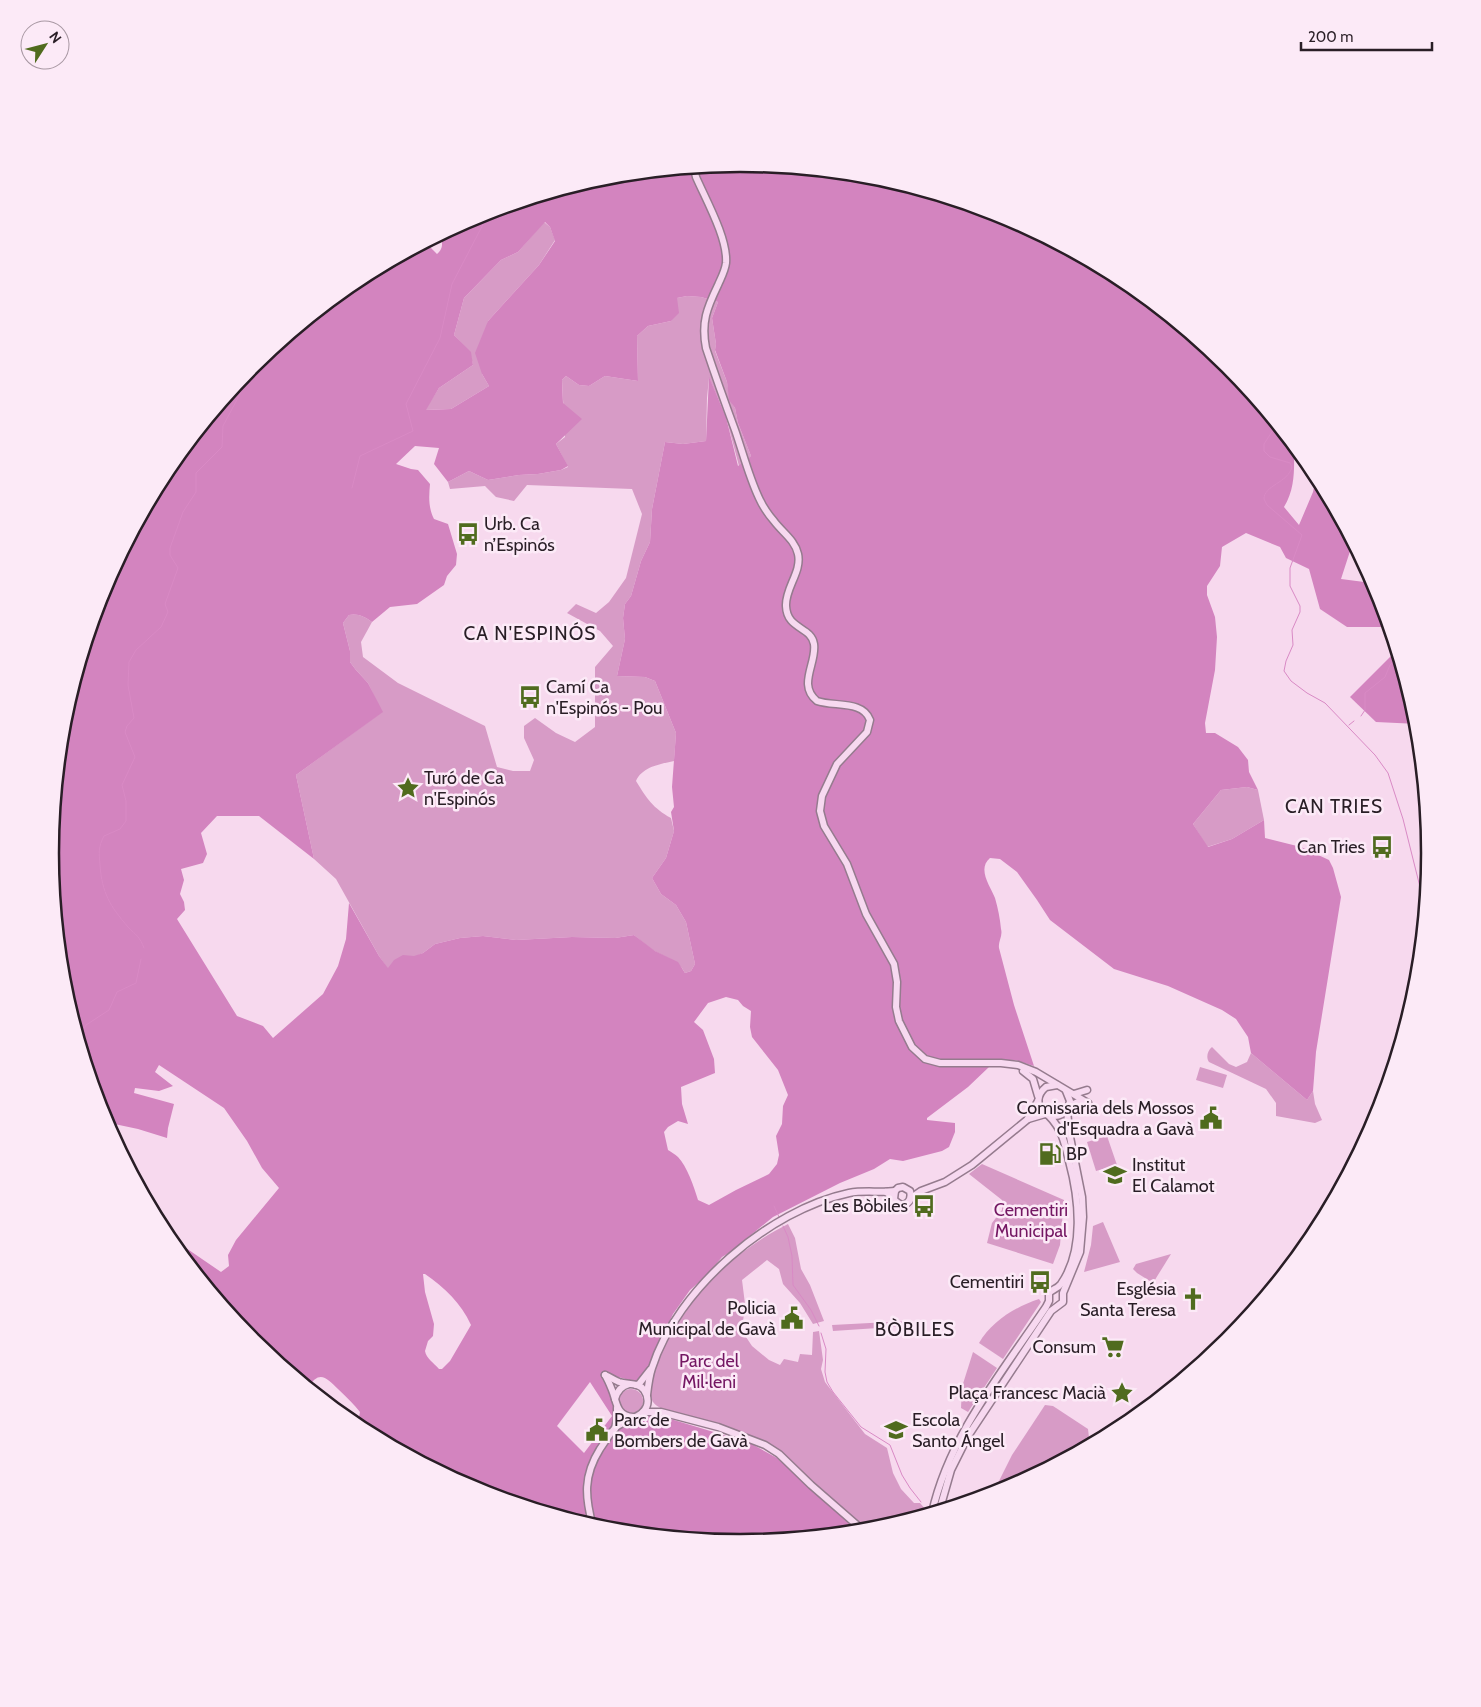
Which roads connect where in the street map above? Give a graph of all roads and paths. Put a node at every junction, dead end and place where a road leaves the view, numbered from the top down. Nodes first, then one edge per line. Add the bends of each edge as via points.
1 (695, 173) edge
2 (695, 173) edge
3 (1059, 1086) junction
4 (1066, 1091) junction
5 (1038, 1099) junction
6 (1068, 1108) junction
7 (1047, 1115) junction
8 (1028, 1119) junction
9 (895, 1191) junction
10 (886, 1192) junction
11 (910, 1194) junction
12 (894, 1199) junction
13 (1057, 1289) junction
14 (1063, 1293) junction
15 (1049, 1301) junction
16 (1056, 1305) junction
17 (651, 1369) junction
18 (633, 1384) junction
19 (647, 1397) junction
20 (615, 1401) junction
21 (617, 1408) junction
22 (643, 1412) junction
23 (661, 1412) junction
24 (634, 1416) junction
25 (615, 1429) junction
26 (940, 1505) edge
27 (934, 1507) edge
28 (591, 1518) edge
29 (857, 1525) edge

1 - 3 main road via 726,253 725,268 704,318 706,348 758,495 772,519 794,543 798,555 786,607 791,621 813,640 808,687 817,701 857,707 865,710 870,720 867,732 834,769 822,796 820,812 824,826 847,864 866,914 894,964 896,1007 900,1021 912,1047 925,1059 940,1063 1011,1064 1026,1068
2 - 5 main road via 724,254 722,274 701,321 703,344 755,495 768,518 794,549 796,559 783,598 789,622 807,636 812,645 805,687 818,705 855,710 866,718 865,732 841,754 831,769 817,808 819,822 846,866 864,915 892,968 894,1014 914,1055 939,1066 1017,1068 1030,1075
3 - 4 main road
3 - 5 main road via 1047,1086
4 - 6 main road
4 - 6 main road via 1088,1103 1078,1102
5 - 7 main road via 1040,1109
5 - 8 main road
6 - 7 main road via 1059,1116
6 - 14 main road via 1083,1217 1080,1252
7 - 8 main road
7 - 13 main road via 1059,1127 1064,1140 1078,1208 1074,1250 1064,1280
8 - 11 main road via 972,1165 945,1182
9 - 10 main road
9 - 11 main road via 906,1188
9 - 12 main road
10 - 12 main road
10 - 17 main road via 848,1194 829,1199 776,1224 731,1256 681,1310
11 - 12 main road via 908,1203 903,1205
13 - 14 main road
13 - 15 main road via 1049,1293
14 - 16 main road via 1063,1302
15 - 16 main road
15 - 27 main road via 961,1436 945,1470
16 - 26 main road via 968,1436 951,1470
17 - 18 main road via 639,1384
17 - 19 main road
18 - 19 main road via 640,1387
18 - 20 main road via 618,1391
18 - 20 main road via 621,1383 605,1375
19 - 22 main road
19 - 23 main road via 651,1405
20 - 21 main road
21 - 24 main road via 624,1415
21 - 25 main road
22 - 23 main road
22 - 24 main road
23 - 29 main road via 718,1427 765,1445
24 - 25 main road
25 - 28 main road via 589,1470

